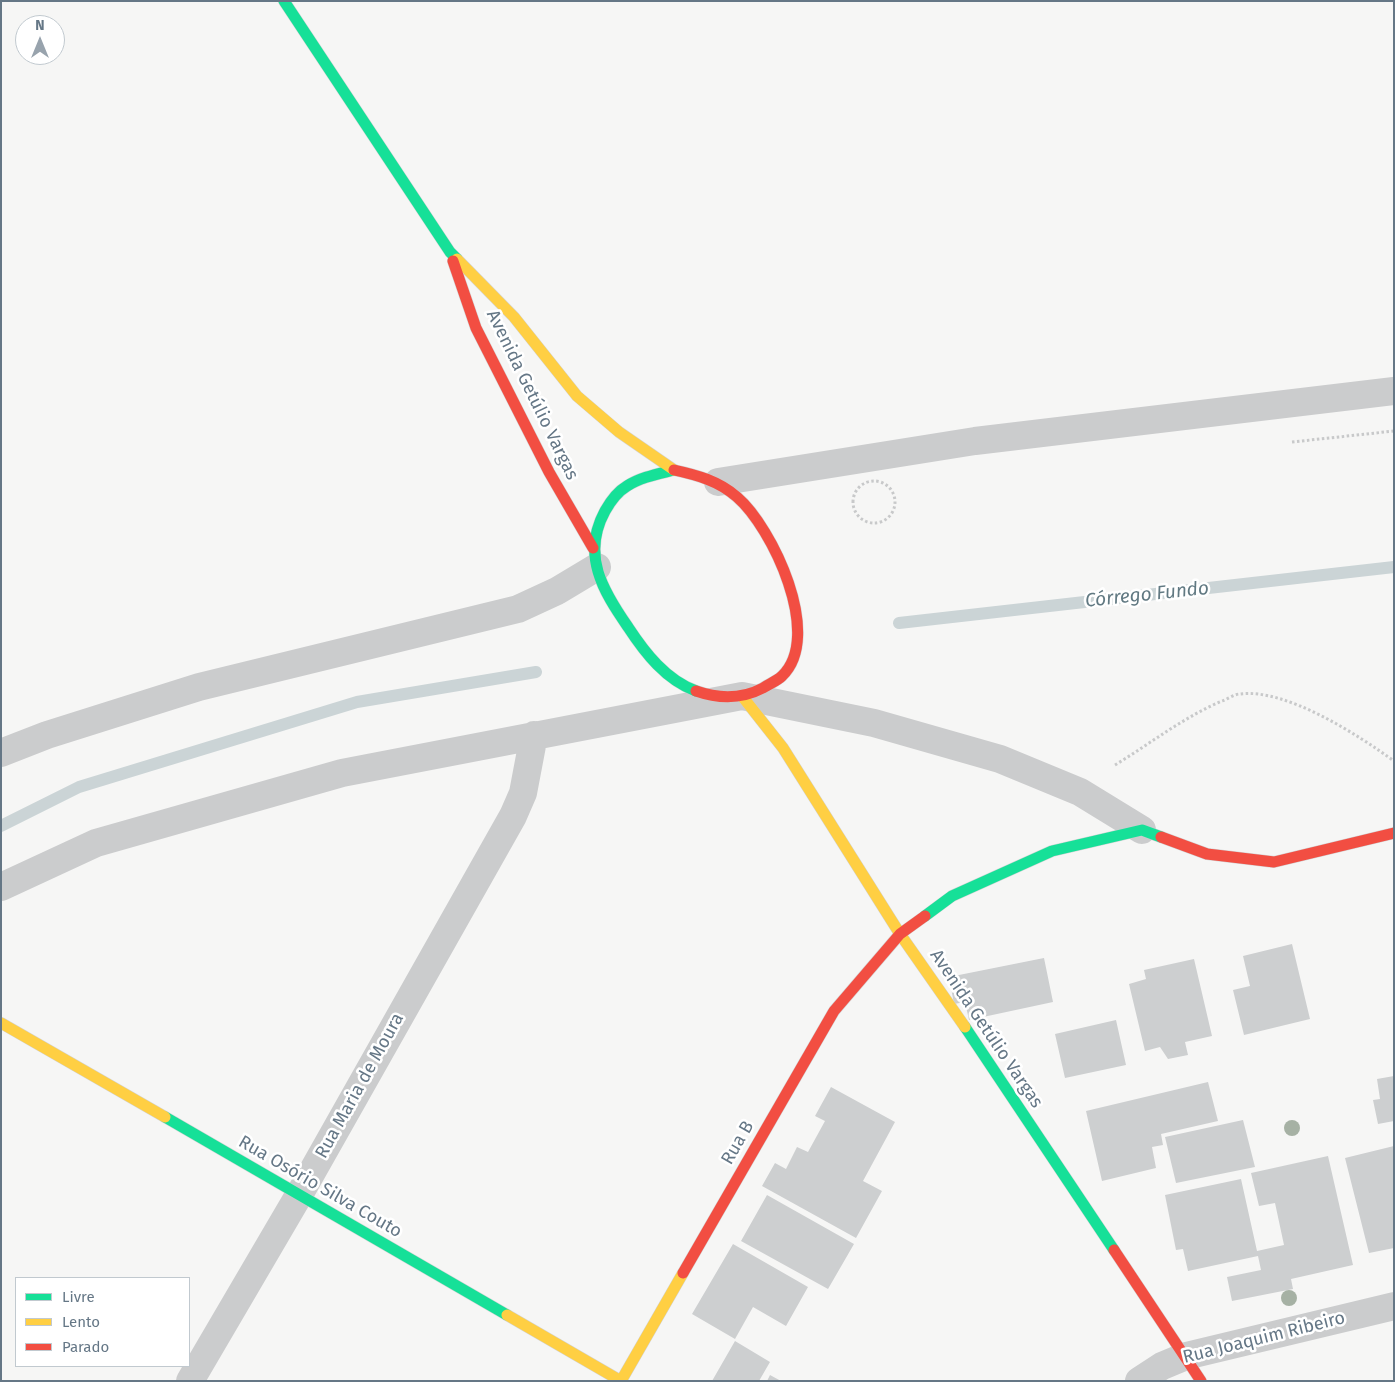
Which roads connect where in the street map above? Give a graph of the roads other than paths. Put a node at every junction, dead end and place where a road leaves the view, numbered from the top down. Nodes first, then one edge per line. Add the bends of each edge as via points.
1 (284, 1) edge
2 (450, 252) junction
3 (1394, 391) edge
4 (674, 470) junction
5 (718, 482) junction
6 (595, 557) junction
7 (742, 696) junction
8 (534, 735) junction
9 (1, 753) edge
10 (1142, 830) junction
11 (1394, 833) edge
12 (1, 887) edge
13 (900, 934) junction
14 (1, 1023) edge
15 (299, 1195) junction
16 (1394, 1306) edge
17 (1186, 1356) junction
18 (190, 1381) edge
19 (621, 1381) edge
20 (1139, 1381) edge
21 (1201, 1381) edge

1 - 2 street, Avenida Getúlio Vargas
2 - 4 street, Avenida Getúlio Vargas via 514,317 577,396 620,432
2 - 6 street, Avenida Getúlio Vargas via 476,328
3 - 5 street via 975,441
4 - 5 street
4 - 6 street via 621,490 598,525
5 - 7 street via 746,506 761,531 792,590 796,614 796,652 783,678
6 - 7 street, Avenida Getúlio Vargas via 622,620 668,676 705,694
6 - 9 street via 557,591 518,609 199,687 47,734
7 - 8 street
7 - 10 street via 874,723 1000,760 1080,792
7 - 13 street, Avenida Getúlio Vargas via 783,748
8 - 12 street via 342,773 214,809 96,843
8 - 15 street, Rua Maria de Moura via 523,793 513,816
10 - 11 street via 1207,854 1274,862
10 - 13 street, Rua B via 1052,851 1006,870 952,896
13 - 17 street, Avenida Getúlio Vargas
13 - 19 street, Rua B via 834,1011
14 - 15 street, Rua Osório Silva Couto
15 - 18 street, Rua Maria de Moura
15 - 19 street, Rua Osório Silva Couto
16 - 17 street, Rua Joaquim Ribeiro
17 - 20 street, Rua Joaquim Ribeiro
17 - 21 street, Avenida Getúlio Vargas

